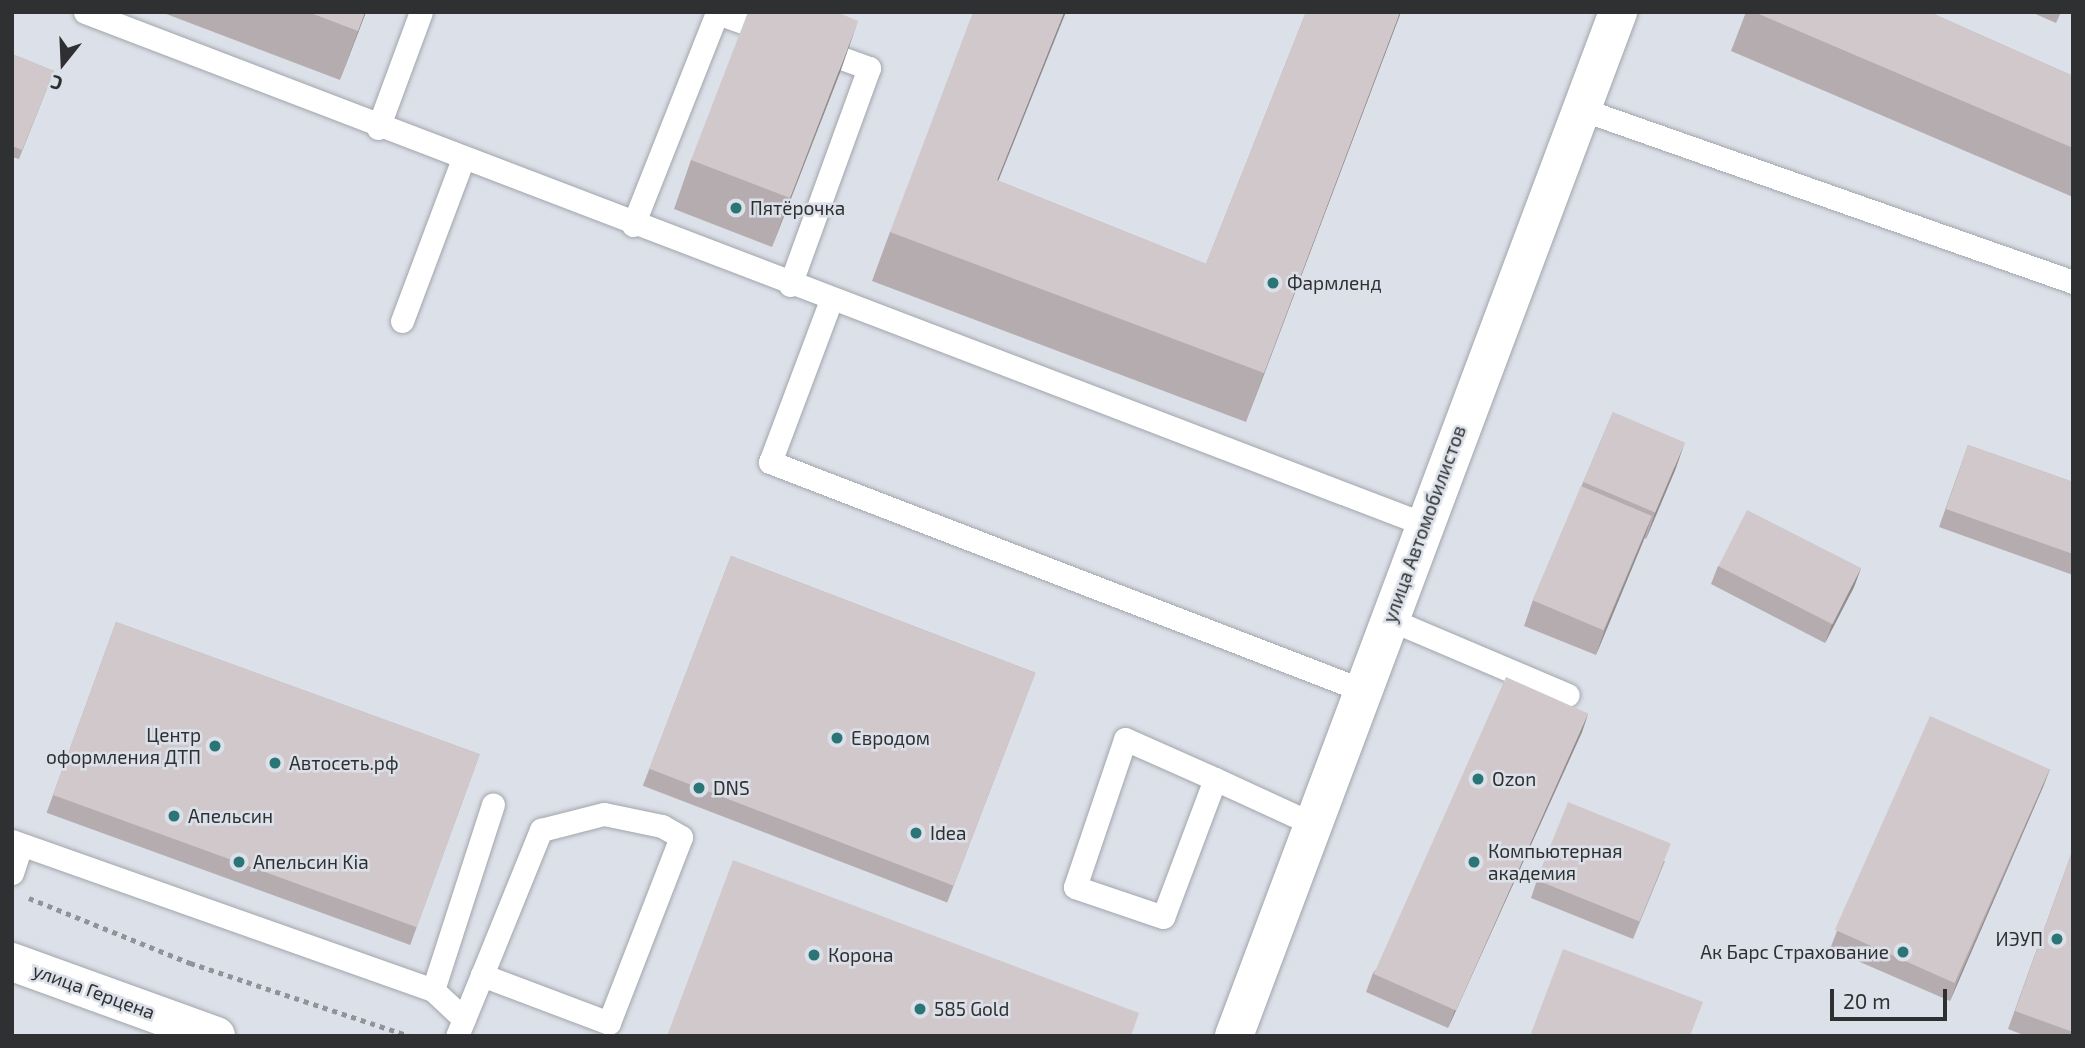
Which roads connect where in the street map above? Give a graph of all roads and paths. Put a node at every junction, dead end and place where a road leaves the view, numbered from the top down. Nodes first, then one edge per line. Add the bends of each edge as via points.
1 (85, 12) edge
2 (421, 12) edge
3 (1618, 12) edge
4 (1581, 109) junction
5 (379, 128) junction
6 (461, 161) junction
7 (633, 225) junction
8 (2073, 282) edge
9 (790, 285) junction
10 (831, 300) junction
11 (402, 321) dead end
12 (1424, 524) junction
13 (1389, 619) junction
14 (1362, 691) junction
15 (1568, 695) dead end
16 (1215, 779) junction
17 (493, 804) dead end
18 (1313, 824) junction
19 (17, 843) edge
20 (12, 873) edge
21 (25, 896) dead end
22 (12, 962) edge
23 (482, 975) junction
24 (433, 990) junction
25 (461, 1027) edge
26 (216, 1036) edge
27 (410, 1036) edge
28 (1234, 1036) edge

1 - 5 lane
2 - 5 lane
3 - 4 street, улица Автомобилистов
4 - 8 lane
4 - 12 street, улица Автомобилистов
5 - 6 lane
6 - 7 lane
6 - 11 lane
7 - 9 lane
7 - 9 lane via 717,13 869,68
9 - 10 lane
10 - 12 lane
10 - 14 lane via 769,463
12 - 13 street, улица Автомобилистов
13 - 14 street, улица Автомобилистов
13 - 15 lane
14 - 18 street, улица Автомобилистов
16 - 16 lane via 1163,917 1075,887 1125,739
16 - 18 lane
17 - 24 lane
18 - 28 street, улица Автомобилистов
19 - 20 lane
19 - 24 lane
21 - 27 path via 190,963
22 - 26 street, улица Герцена
23 - 23 lane via 609,1023 681,836 662,825 604,814 541,830
23 - 25 lane
24 - 25 lane

